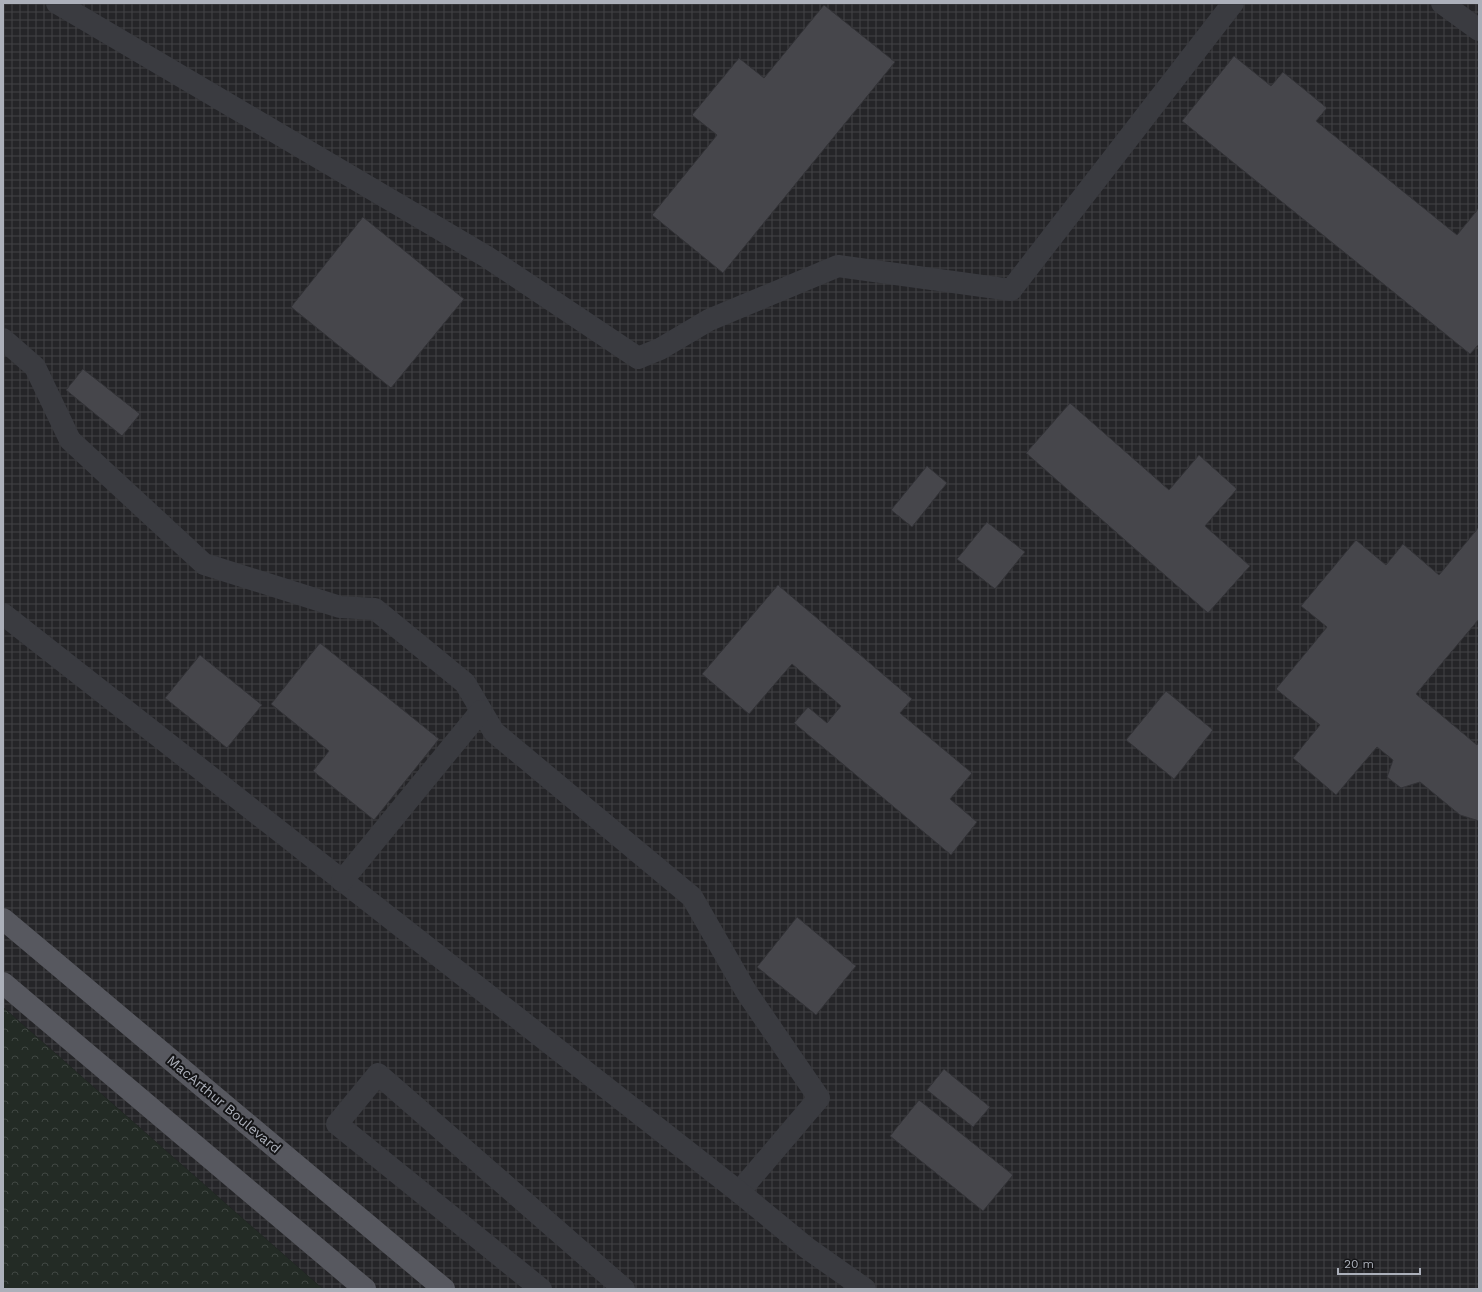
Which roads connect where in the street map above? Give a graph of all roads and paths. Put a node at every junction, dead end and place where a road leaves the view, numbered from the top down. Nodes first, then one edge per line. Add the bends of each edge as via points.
1 (57, 3) edge
2 (1233, 3) edge
3 (1442, 3) edge
4 (1479, 30) edge
5 (3, 339) edge
6 (3, 614) edge
7 (481, 711) junction
8 (342, 881) junction
9 (3, 919) edge
10 (3, 983) edge
11 (738, 1192) junction
12 (365, 1289) edge
13 (444, 1289) edge
14 (541, 1289) edge
15 (624, 1289) edge
16 (865, 1289) edge

1 - 2 lane via 487,257 638,358 660,349 709,320 838,266 1011,290
3 - 4 lane
5 - 7 lane via 35,367 70,440 204,564 340,607 375,609 465,683
6 - 8 lane
7 - 8 lane
7 - 11 lane via 494,732 692,897 747,992 819,1098
8 - 11 lane
9 - 13 main road, MacArthur Boulevard
10 - 12 main road
11 - 16 lane via 807,1248
14 - 15 lane via 338,1124 378,1074

